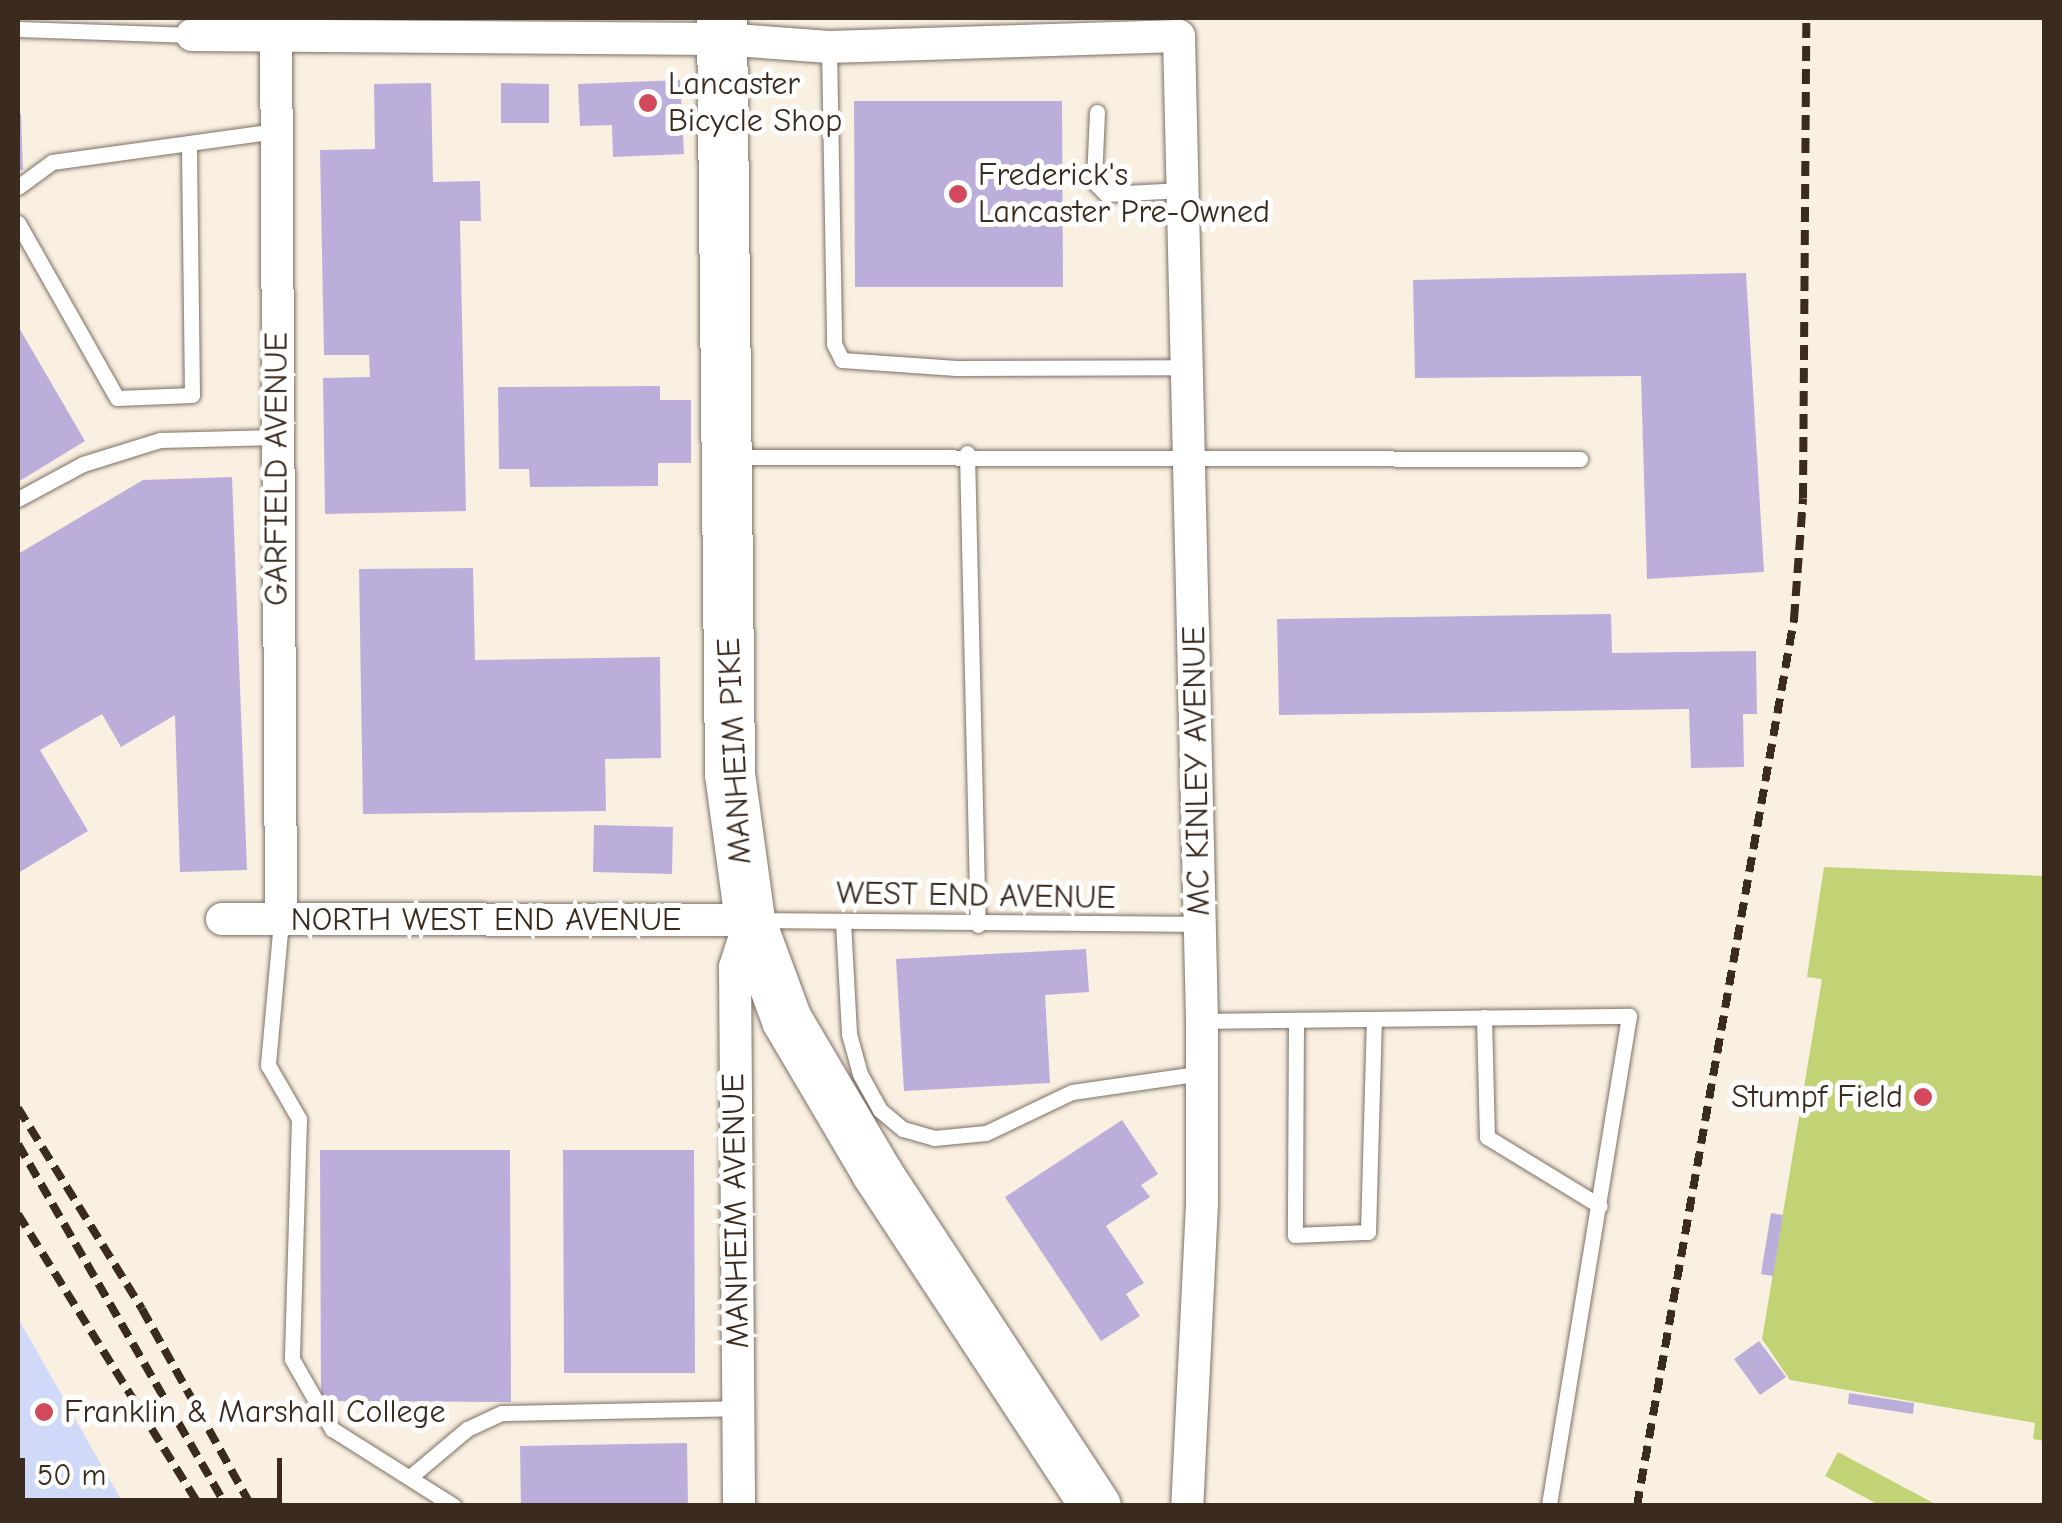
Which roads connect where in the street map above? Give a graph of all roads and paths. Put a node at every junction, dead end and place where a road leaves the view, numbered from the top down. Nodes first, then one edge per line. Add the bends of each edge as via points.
1 (192, 26) edge
2 (276, 28) edge
3 (722, 28) edge
4 (18, 29) edge
5 (829, 47) junction
6 (1097, 112) dead end
7 (274, 131) junction
8 (190, 144) junction
9 (18, 188) edge
10 (1182, 190) junction
11 (18, 223) edge
12 (1187, 367) junction
13 (276, 437) junction
14 (967, 454) junction
15 (727, 456) junction
16 (1580, 458) dead end
17 (1190, 460) junction
18 (18, 499) edge
19 (222, 919) dead end
20 (750, 920) junction
21 (281, 921) junction
22 (843, 922) junction
23 (1201, 924) junction
24 (978, 925) junction
25 (1484, 1018) junction
26 (1374, 1019) junction
27 (1296, 1020) junction
28 (1202, 1022) junction
29 (1202, 1073) junction
30 (1600, 1206) junction
31 (738, 1408) junction
32 (410, 1478) junction
33 (454, 1506) edge
34 (739, 1506) edge
35 (1096, 1506) edge
36 (1187, 1506) edge
37 (1549, 1506) edge

1 - 2 street
1 - 4 lane
2 - 3 street
2 - 7 street, GARFIELD AVENUE
3 - 5 street
3 - 15 main road, MANHEIM PIKE
5 - 10 street, MC KINLEY AVENUE via 1179,36
5 - 12 lane via 834,344 842,360 936,367
6 - 10 lane via 1094,182 1106,194
7 - 8 lane
7 - 13 street, GARFIELD AVENUE
8 - 9 lane via 52,162
8 - 11 lane via 192,395 117,398
10 - 12 street, MC KINLEY AVENUE
12 - 17 street, MC KINLEY AVENUE
13 - 18 lane via 160,440 83,464
13 - 21 street, GARFIELD AVENUE
14 - 15 lane
14 - 17 lane
14 - 24 lane
15 - 20 main road, MANHEIM PIKE via 730,774
16 - 17 lane
17 - 23 street, MC KINLEY AVENUE
19 - 21 street, NORTH WEST END AVENUE
20 - 21 street, NORTH WEST END AVENUE
20 - 22 lane, WEST END AVENUE
20 - 31 street, MANHEIM AVENUE via 735,968
20 - 35 main road, MANHEIM PIKE via 787,1020 877,1173
21 - 32 lane via 268,1065 299,1119 292,1360 332,1429
22 - 24 lane, WEST END AVENUE
22 - 29 lane via 849,1034 860,1074 880,1110 904,1129 934,1138 986,1133 1072,1092
23 - 24 lane, WEST END AVENUE
23 - 28 street, MC KINLEY AVENUE
25 - 26 lane
25 - 30 lane via 1486,1137
25 - 30 lane via 1629,1016
26 - 27 lane
26 - 27 lane via 1368,1232 1295,1234
27 - 28 lane
28 - 29 street, MC KINLEY AVENUE
29 - 36 street, MC KINLEY AVENUE
30 - 37 lane
31 - 32 lane via 502,1413 468,1429
31 - 34 street, MANHEIM AVENUE
32 - 33 lane

